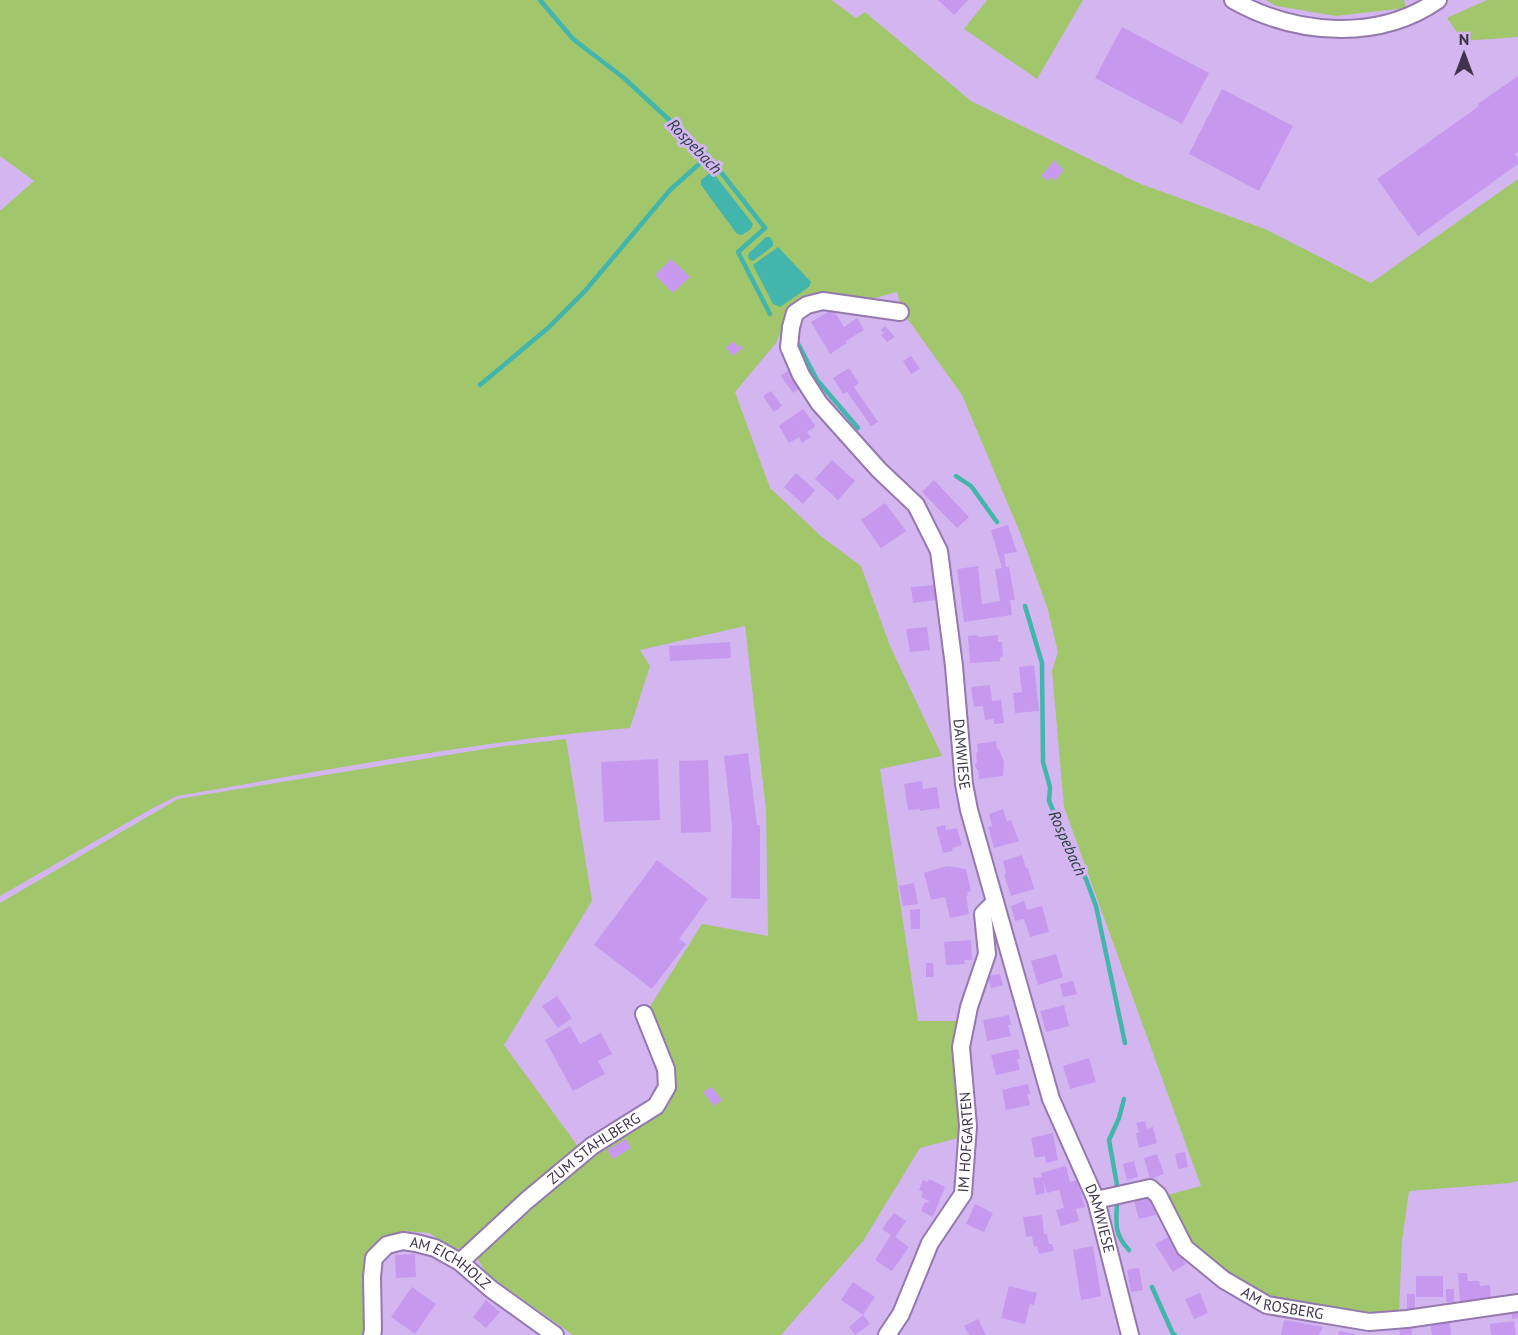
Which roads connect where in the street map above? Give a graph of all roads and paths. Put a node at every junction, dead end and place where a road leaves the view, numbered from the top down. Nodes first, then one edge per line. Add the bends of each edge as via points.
1 (1233, 0) edge
2 (1438, 0) edge
3 (900, 312) dead end
4 (995, 902) junction
5 (644, 1014) dead end
6 (1096, 1200) junction
7 (460, 1262) junction
8 (1518, 1303) edge
9 (372, 1335) edge
10 (555, 1335) edge
11 (887, 1335) edge
12 (1130, 1335) edge

1 - 2 street via 1302,27 1335,30 1401,20
3 - 4 street, DAMWIESE via 823,301 807,305 795,314 789,347 819,403 916,505 939,551 964,784
4 - 6 street, DAMWIESE via 1051,1099
4 - 11 street, IM HOFGARTEN via 983,914 987,954 969,1007 961,1047 968,1126 963,1194 930,1243 901,1314
5 - 7 street, ZUM STAHLBERG via 666,1069 667,1087 656,1106 592,1146
6 - 8 street, AM ROSBERG via 1150,1188 1185,1248 1224,1280 1267,1305 1369,1322
6 - 12 street, DAMWIESE
7 - 9 street, AM EICHHOLZ via 416,1243 387,1245 375,1258
7 - 10 street, AM EICHHOLZ

